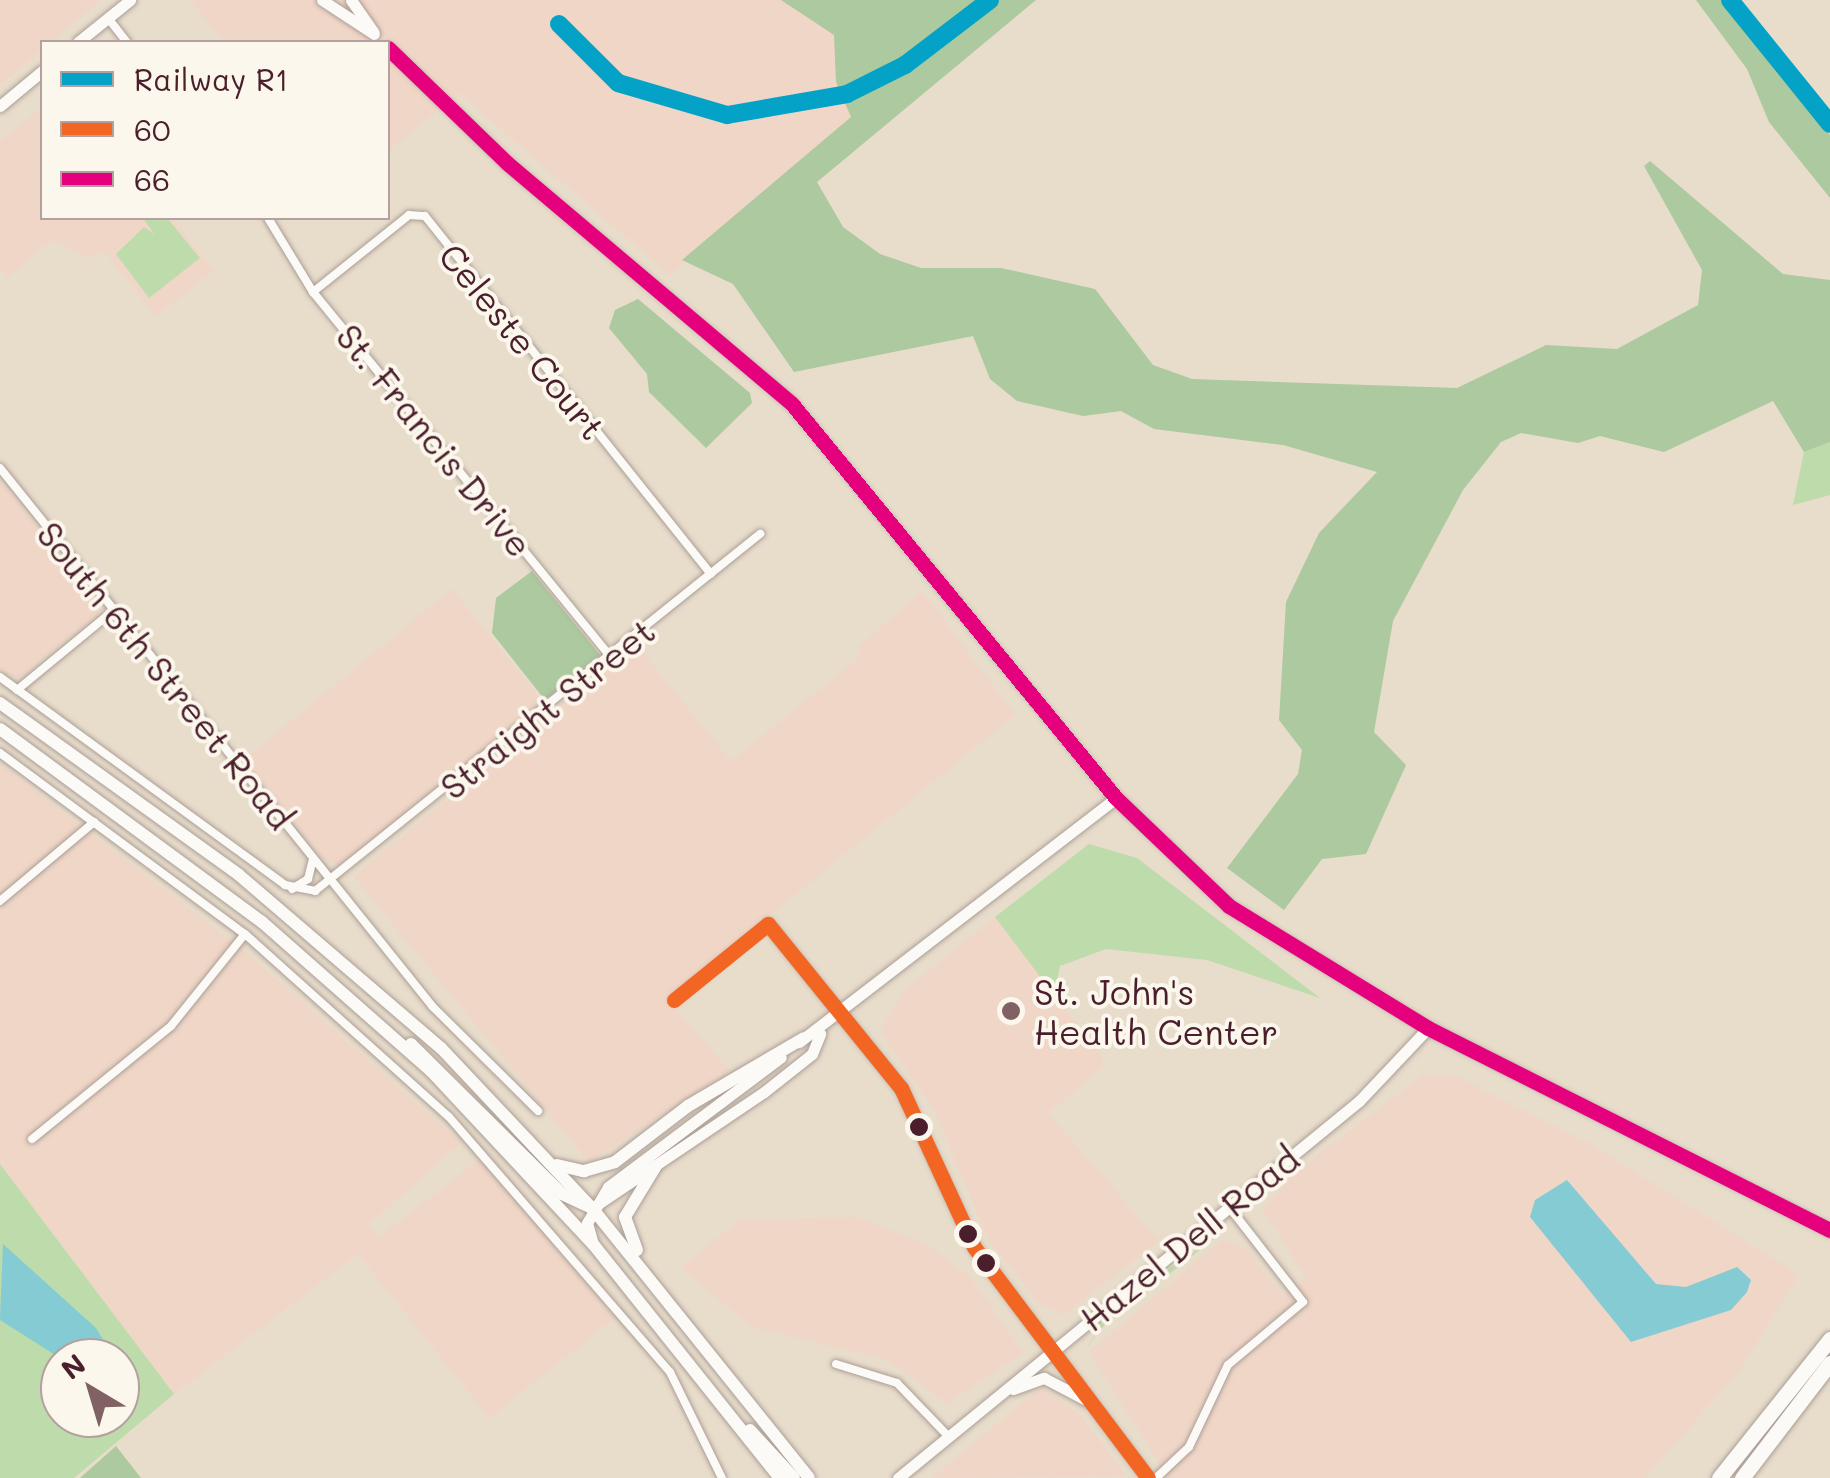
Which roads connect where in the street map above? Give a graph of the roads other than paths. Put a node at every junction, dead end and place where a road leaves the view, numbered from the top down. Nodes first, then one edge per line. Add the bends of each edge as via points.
1 (130, 0) edge
2 (322, 0) edge
3 (356, 3) edge
4 (108, 18) junction
5 (378, 38) edge
6 (80, 40) edge
7 (125, 40) edge
8 (390, 50) edge
9 (40, 73) edge
10 (0, 106) edge
11 (269, 220) edge
12 (313, 292) junction
13 (0, 468) edge
14 (760, 534) dead end
15 (710, 574) junction
16 (114, 610) junction
17 (610, 656) junction
18 (0, 677) edge
19 (17, 690) junction
20 (0, 702) edge
21 (0, 729) edge
22 (0, 754) edge
23 (1116, 798) junction
24 (94, 822) junction
25 (312, 856) junction
26 (333, 882) junction
27 (292, 888) junction
28 (0, 902) edge
29 (768, 924) joint
30 (245, 934) junction
31 (674, 1000) dead end
32 (846, 1014) junction
33 (379, 1022) junction
34 (1428, 1028) junction
35 (820, 1034) junction
36 (804, 1038) junction
37 (538, 1111) dead end
38 (32, 1140) dead end
39 (542, 1153) junction
40 (656, 1166) junction
41 (1228, 1206) junction
42 (592, 1208) junction
43 (1830, 1230) edge
44 (593, 1244) junction
45 (1830, 1339) edge
46 (1053, 1347) junction
47 (1830, 1363) edge
48 (836, 1364) dead end
49 (739, 1389) junction
50 (1005, 1392) junction
51 (1093, 1404) junction
52 (732, 1416) junction
53 (949, 1437) junction
54 (722, 1478) edge
55 (771, 1478) edge
56 (780, 1478) edge
57 (794, 1478) edge
58 (809, 1478) edge
59 (898, 1478) edge
60 (1148, 1478) edge
61 (1156, 1478) edge
62 (1718, 1478) edge
63 (1742, 1478) edge

1 - 4 street
2 - 5 street
3 - 5 street
4 - 6 street
4 - 7 street
8 - 23 street via 507,163 792,404
9 - 10 street
11 - 12 street, St. Francis Drive
12 - 15 street, Celeste Court via 409,215 425,216
12 - 17 street, St. Francis Drive
13 - 16 street, South 6th Street Road
14 - 15 street, Straight Street
15 - 17 street, Straight Street
16 - 19 street
16 - 25 street, South 6th Street Road
17 - 26 street, Straight Street
18 - 19 street
19 - 27 street
20 - 39 main road via 281,908 441,1048
21 - 33 main road via 235,901
22 - 24 street
23 - 32 street
23 - 34 street via 1243,917
24 - 28 street
24 - 30 street
25 - 26 street, South 6th Street Road
25 - 27 street via 312,874
26 - 27 street
26 - 37 street, South 6th Street Road via 454,1031
29 - 31 street
29 - 32 street
30 - 38 street via 171,1026
30 - 54 street via 442,1109 551,1226 670,1372
32 - 35 street
32 - 46 street via 917,1113 974,1248
33 - 42 main road via 430,1057 562,1194
33 - 44 main road
34 - 41 street, Hazel Dell Road via 1387,1076
34 - 43 street
35 - 36 street
35 - 40 street via 788,1074
36 - 39 main road via 606,1167 568,1169
36 - 42 street
39 - 42 main road
40 - 42 street
40 - 49 main road via 627,1208 628,1238
41 - 46 street, Hazel Dell Road
41 - 61 street via 1303,1302 1232,1361 1188,1447
42 - 44 street
42 - 49 main road
44 - 52 main road
45 - 62 highway
46 - 50 street, Hazel Dell Road
46 - 51 street
47 - 63 highway
48 - 53 street via 897,1383
49 - 58 main road
50 - 51 street via 1044,1378
50 - 53 street, Hazel Dell Road
51 - 60 street
52 - 55 main road
52 - 56 main road
52 - 57 main road
53 - 59 street, Hazel Dell Road

